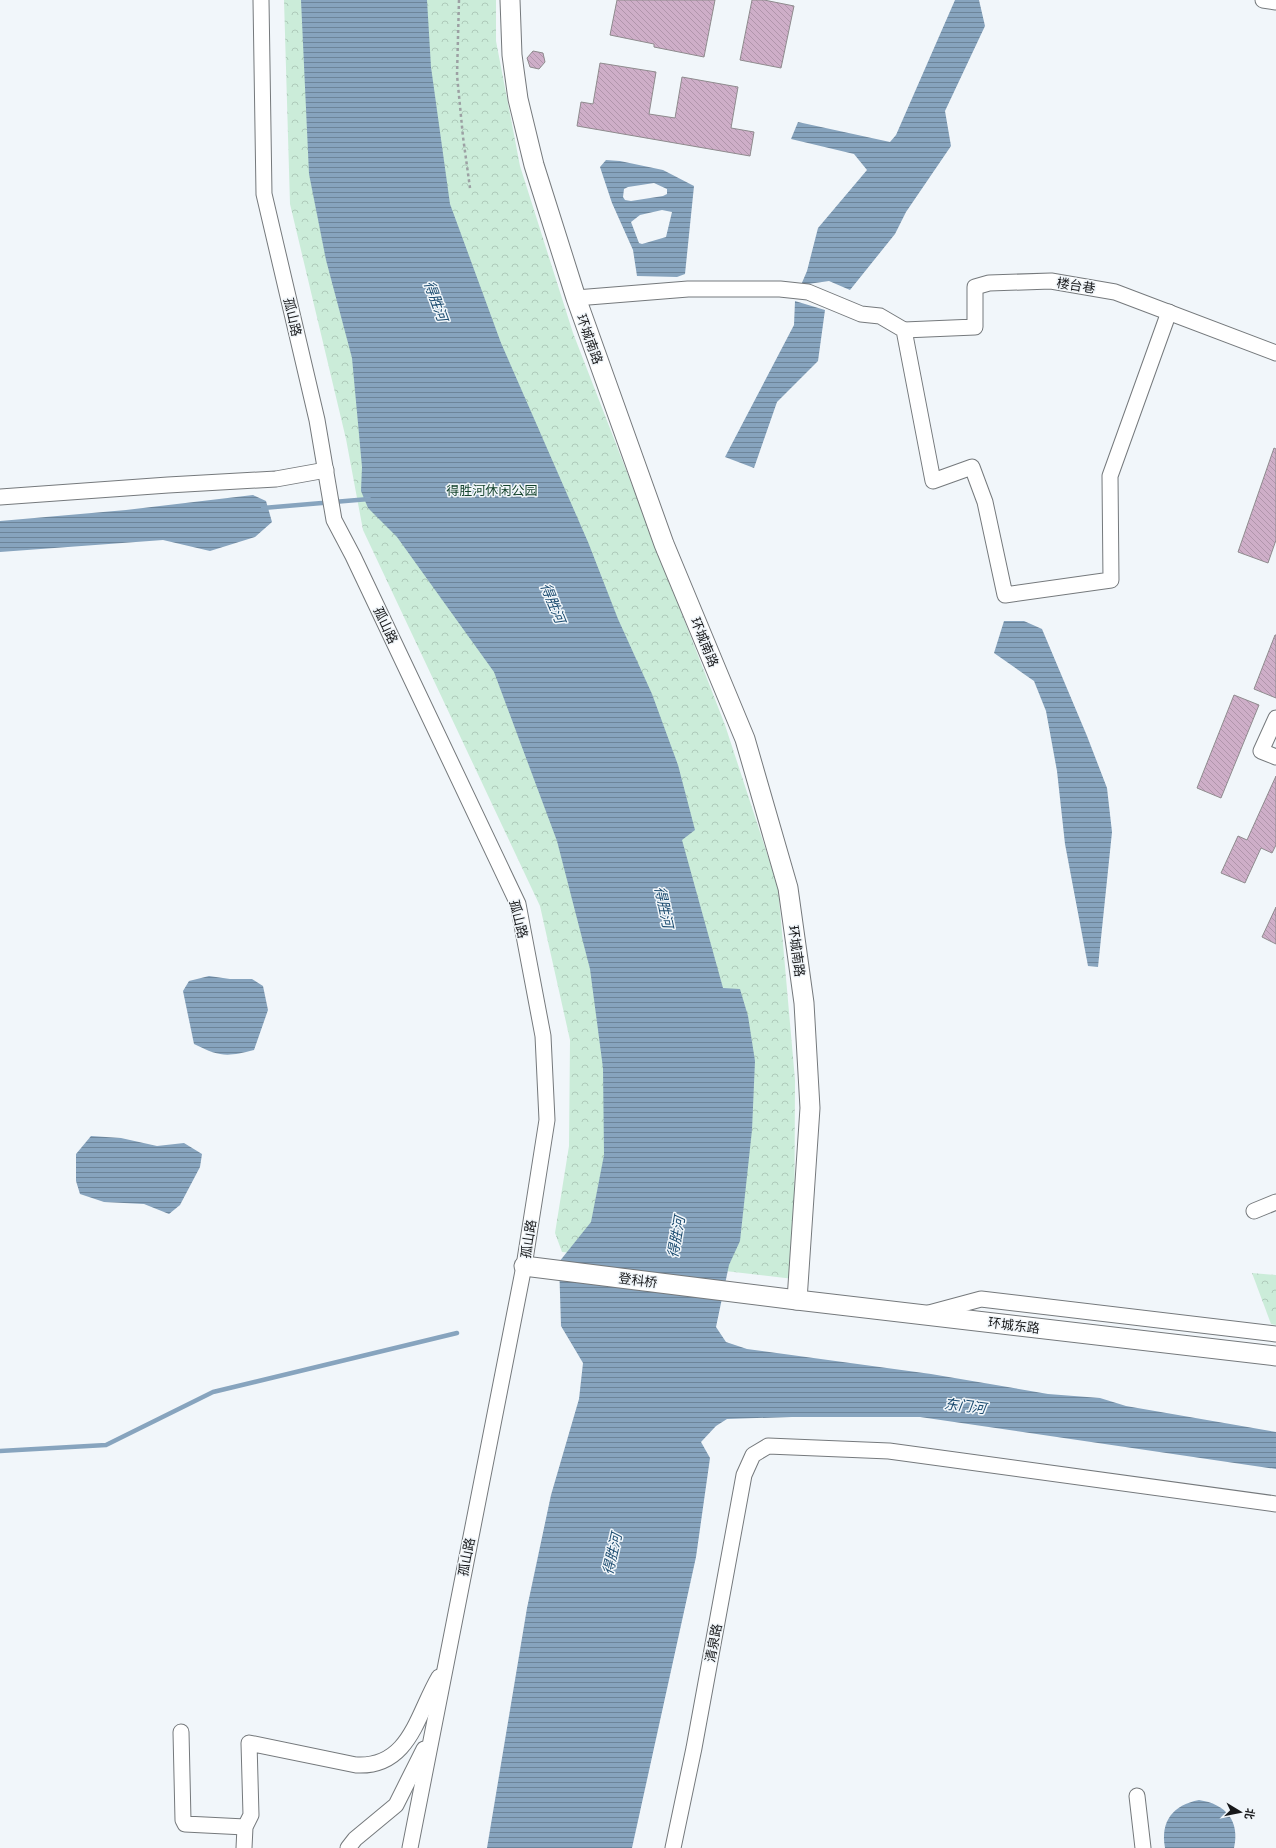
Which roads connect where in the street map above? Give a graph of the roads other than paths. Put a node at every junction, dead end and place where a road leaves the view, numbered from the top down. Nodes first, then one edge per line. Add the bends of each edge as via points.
1 (261, 0) edge
2 (510, 0) edge
3 (1263, 0) edge
4 (1276, 2) edge
5 (576, 298) junction
6 (1169, 312) junction
7 (904, 330) junction
8 (1276, 353) edge
9 (326, 470) junction
10 (0, 496) edge
11 (1276, 718) edge
12 (1276, 757) edge
13 (1276, 1202) edge
14 (1254, 1211) dead end
15 (524, 1266) junction
16 (752, 1294) joint
17 (797, 1300) junction
18 (924, 1315) junction
19 (1276, 1334) edge
20 (1276, 1356) edge
21 (1276, 1504) edge
22 (445, 1665) junction
23 (433, 1731) junction
24 (181, 1732) dead end
25 (1137, 1796) dead end
26 (246, 1827) junction
27 (244, 1848) edge
28 (348, 1848) edge
29 (410, 1848) edge
30 (672, 1848) edge
31 (1143, 1848) edge

1 - 9 street, 孤山路 via 264,194 317,420
2 - 5 main road, 环城南路 via 512,55 518,99 534,165
3 - 4 street
5 - 7 street via 688,289 794,290 808,292 861,314 880,316
5 - 17 main road, 环城南路 via 664,544 745,739 788,888 804,1003 810,1108
6 - 7 street, 楼台巷 via 1115,292 1051,281 989,283 976,287 975,327
6 - 7 street via 1110,476 1112,580 1005,595 985,502 972,467 933,481
6 - 8 street, 楼台巷
9 - 10 street via 276,479
9 - 15 street, 孤山路 via 334,520 518,904 544,1036 547,1120
11 - 12 street via 1261,751
13 - 14 street
15 - 16 main road, 登科桥
15 - 22 street, 孤山路
16 - 17 main road, 环城东路
17 - 18 main road, 环城东路
18 - 19 street via 981,1299
18 - 20 main road, 环城东路
21 - 30 street, 清泉路 via 889,1451 768,1446 753,1455 744,1475 694,1748
22 - 23 street, 孤山路
22 - 26 street via 409,1738 394,1755 379,1764 356,1766 250,1743 251,1815
23 - 28 street via 396,1805 360,1834
23 - 29 street, 孤山路
24 - 26 street via 185,1824
25 - 31 street
26 - 27 street

